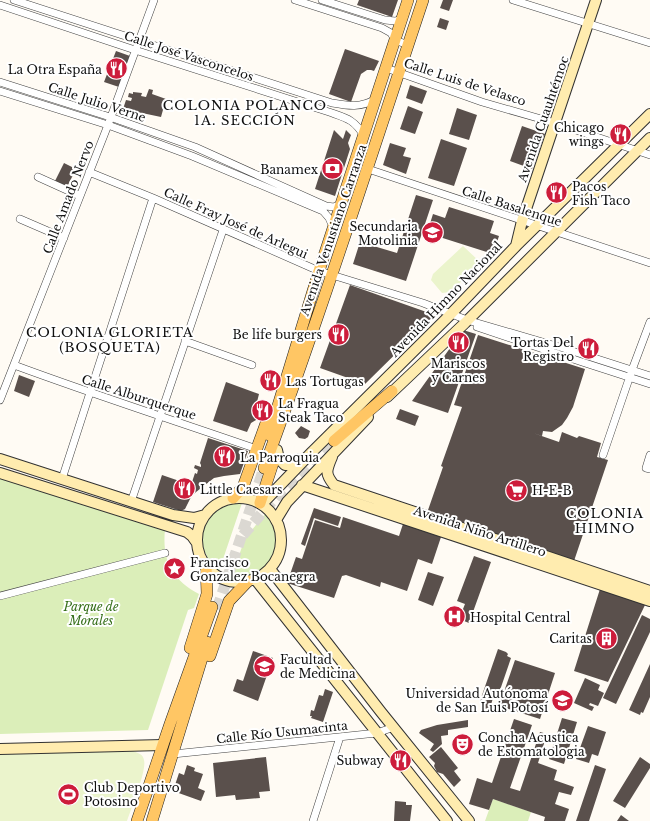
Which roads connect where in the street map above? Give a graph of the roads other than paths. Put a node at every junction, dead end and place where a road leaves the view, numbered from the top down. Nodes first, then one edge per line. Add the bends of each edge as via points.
1 (14, 0) edge
2 (154, 0) edge
3 (295, 0) edge
4 (322, 0) edge
5 (408, 0) edge
6 (423, 0) edge
7 (513, 0) edge
8 (596, 0) edge
9 (0, 5) edge
10 (40, 8) junction
11 (36, 18) junction
12 (402, 19) junction
13 (84, 22) junction
14 (588, 24) junction
15 (80, 32) junction
16 (122, 35) junction
17 (139, 40) junction
18 (395, 40) junction
19 (650, 43) edge
20 (119, 45) junction
21 (408, 45) junction
22 (135, 50) junction
23 (210, 63) junction
24 (386, 68) junction
25 (399, 72) junction
26 (207, 73) junction
27 (0, 82) edge
28 (279, 86) junction
29 (24, 89) junction
30 (0, 91) edge
31 (275, 95) junction
32 (21, 98) junction
33 (376, 99) junction
34 (64, 102) junction
35 (78, 107) junction
36 (61, 110) junction
37 (650, 114) edge
38 (76, 115) junction
39 (110, 117) junction
40 (555, 123) junction
41 (108, 125) junction
42 (364, 136) junction
43 (650, 138) edge
44 (618, 145) junction
45 (204, 151) junction
46 (637, 151) junction
47 (650, 155) edge
48 (200, 159) junction
49 (368, 169) junction
50 (89, 172) junction
51 (256, 174) junction
52 (38, 177) dead end
53 (253, 182) junction
54 (80, 196) junction
55 (153, 198) junction
56 (342, 204) junction
57 (20, 219) dead end
58 (522, 221) junction
59 (538, 226) junction
60 (333, 227) junction
61 (222, 230) junction
62 (556, 232) junction
63 (64, 238) junction
64 (516, 246) junction
65 (650, 263) edge
66 (319, 271) junction
67 (332, 275) junction
68 (450, 315) junction
69 (466, 321) junction
70 (650, 322) edge
71 (522, 339) junction
72 (185, 341) junction
73 (563, 348) junction
74 (560, 355) junction
75 (291, 361) junction
76 (14, 365) junction
77 (252, 365) dead end
78 (301, 368) junction
79 (631, 374) junction
80 (650, 376) edge
81 (650, 384) edge
82 (392, 391) junction
83 (90, 393) junction
84 (0, 398) edge
85 (159, 415) junction
86 (334, 441) tunnel mouth
87 (257, 449) junction
88 (277, 450) junction
89 (312, 452) junction
90 (332, 455) junction
91 (603, 455) dead end
92 (650, 455) edge
93 (0, 459) edge
94 (650, 469) edge
95 (0, 473) edge
96 (62, 480) junction
97 (302, 485) junction
98 (233, 498) junction
99 (131, 502) junction
100 (261, 503) junction
101 (205, 515) junction
102 (276, 520) junction
103 (197, 543) junction
104 (503, 547) junction
105 (165, 553) dead end
106 (206, 566) junction
107 (270, 569) junction
108 (252, 580) junction
109 (650, 591) edge
110 (0, 596) edge
111 (650, 601) edge
112 (182, 721) junction
113 (170, 724) junction
114 (394, 727) junction
115 (377, 733) junction
116 (340, 737) junction
117 (163, 745) junction
118 (0, 749) edge
119 (173, 754) junction
120 (137, 820) edge
121 (151, 821) edge
122 (313, 821) edge
123 (447, 821) edge
124 (469, 821) edge

1 - 10 street, Calle José Vasconcelos
2 - 17 street, Calle Amado Nervo
3 - 18 street via 382,28 391,33
4 - 12 street via 385,20
5 - 12 main road, Avenida Venustiano Carranza
6 - 21 main road, Avenida Venustiano Carranza
7 - 14 street
8 - 14 main road, Avenida Cuauhtémoc
9 - 11 street, Calle José Vasconcelos
10 - 11 street
10 - 13 street, Calle José Vasconcelos
11 - 15 street, Calle José Vasconcelos
12 - 18 main road, Avenida Venustiano Carranza
13 - 15 street
13 - 16 street, Calle José Vasconcelos
14 - 19 street
14 - 40 main road, Avenida Cuauhtémoc
15 - 20 street, Calle José Vasconcelos
16 - 17 street, Calle José Vasconcelos
16 - 20 street
17 - 22 street, Calle Amado Nervo
17 - 23 street, Calle José Vasconcelos
18 - 21 street
18 - 24 main road, Avenida Venustiano Carranza
20 - 22 street, Calle José Vasconcelos
21 - 25 main road, Avenida Venustiano Carranza
22 - 26 street, Calle José Vasconcelos
22 - 39 street, Calle Amado Nervo
23 - 26 street
23 - 28 street, Calle José Vasconcelos
24 - 25 street, Calle Luis de Velasco
24 - 33 main road, Avenida Venustiano Carranza
25 - 40 street, Calle Luis de Velasco via 482,102
25 - 49 main road, Avenida Venustiano Carranza
26 - 31 street, Calle José Vasconcelos
27 - 29 street, Calle Julio Verne
28 - 31 street
28 - 33 street, Calle José Vasconcelos via 352,107
29 - 32 street
29 - 34 street, Calle Julio Verne
30 - 32 street, Calle Julio Verne
31 - 42 street, Calle José Vasconcelos via 348,119 358,126
32 - 36 street, Calle Julio Verne
33 - 42 main road, Avenida Venustiano Carranza
34 - 35 street, Calle Julio Verne
34 - 36 street
35 - 38 street
35 - 39 street, Calle Julio Verne
36 - 38 street, Calle Julio Verne
37 - 44 main road, Avenida Himno Nacional
38 - 41 street, Calle Julio Verne
39 - 41 street, Calle Amado Nervo
39 - 45 street, Calle Julio Verne
40 - 44 street, Calle Luis de Velasco
40 - 58 main road, Avenida Cuauhtémoc
41 - 48 street, Calle Julio Verne
41 - 50 street, Calle Amado Nervo
42 - 56 main road, Avenida Venustiano Carranza
43 - 46 main road
44 - 46 street, Calle Luis de Velasco
44 - 59 main road, Avenida Himno Nacional
45 - 48 street
45 - 51 street, Calle Julio Verne
46 - 47 street, Calle Luis de Velasco
46 - 62 main road
48 - 53 street, Calle Julio Verne
49 - 58 street, Calle Basalenque
49 - 67 main road, Avenida Venustiano Carranza
50 - 54 street, Calle Amado Nervo
50 - 55 street, Calle Fray José de Arlegui
51 - 53 street
51 - 56 street, Calle Julio Verne via 326,206
52 - 54 street
53 - 60 street, Calle Julio Verne via 322,211 330,218
54 - 63 street, Calle Amado Nervo
55 - 61 street, Calle Fray José de Arlegui
55 - 83 street
56 - 60 main road, Avenida Venustiano Carranza
57 - 63 street
58 - 59 street, Calle Basalenque
58 - 64 main road, Avenida Cuauhtémoc
59 - 62 street, Calle Basalenque
59 - 64 main road, Avenida Himno Nacional
60 - 66 main road, Avenida Venustiano Carranza
61 - 66 street, Calle Fray José de Arlegui
61 - 72 street
62 - 65 street, Calle Basalenque
62 - 69 main road
63 - 76 street, Calle Amado Nervo
64 - 68 main road, Avenida Himno Nacional
66 - 67 street, Calle Fray José de Arlegui
66 - 75 main road, Avenida Venustiano Carranza
67 - 68 street, Calle Fray José de Arlegui
67 - 78 main road, Avenida Venustiano Carranza
68 - 69 street, Calle Fray José de Arlegui
68 - 89 main road, Avenida Himno Nacional
69 - 71 street, Calle Fray José de Arlegui
69 - 82 main road
70 - 79 street
71 - 73 street, Calle Fray José de Arlegui
71 - 74 street, Calle Fray José de Arlegui
72 - 77 street
72 - 85 street
73 - 74 street
73 - 79 street, Calle Fray José de Arlegui
74 - 79 street, Calle Fray José de Arlegui
75 - 78 main road, Avenida Venustiano Carranza via 262,467
75 - 87 main road via 277,389
76 - 83 street, Calle Alburquerque
76 - 84 street, Calle Amado Nervo
78 - 88 main road via 295,396
79 - 80 street, Calle Fray José de Arlegui
79 - 81 street, Calle Fray José de Arlegui
79 - 91 street
82 - 86 main road
82 - 90 main road
83 - 85 street, Calle Alburquerque
83 - 96 street
85 - 87 street, Calle Alburquerque
85 - 99 street
87 - 98 main road via 243,487
88 - 89 main road via 279,459 285,465
88 - 100 main road
89 - 100 main road, Avenida Himno Nacional
90 - 97 main road
90 - 104 main road, Avenida Niño Artillero via 327,474 334,485
92 - 94 street via 646,468
93 - 96 main road
95 - 103 main road via 187,532
96 - 99 main road
97 - 102 main road
97 - 104 main road, Avenida Niño Artillero
98 - 100 main road via 247,498
98 - 101 main road via 220,502
99 - 101 main road via 173,515 194,518
100 - 102 main road
101 - 103 main road via 198,531
102 - 107 main road via 281,532 281,545
103 - 106 main road
104 - 109 main road, Avenida Niño Artillero
104 - 111 main road, Avenida Niño Artillero
105 - 110 street
106 - 108 main road via 225,580
106 - 113 main road via 207,594 175,692
107 - 108 main road
107 - 114 main road
108 - 112 main road via 229,601 195,699
108 - 115 main road
112 - 113 main road via 215,608
112 - 119 main road
113 - 117 main road
114 - 115 street, Calle Río Usumacinta
114 - 124 main road
115 - 116 street, Calle Río Usumacinta
115 - 123 main road
116 - 119 street, Calle Río Usumacinta
116 - 122 street
117 - 118 main road
117 - 120 main road
119 - 121 main road
120 - 121 street

